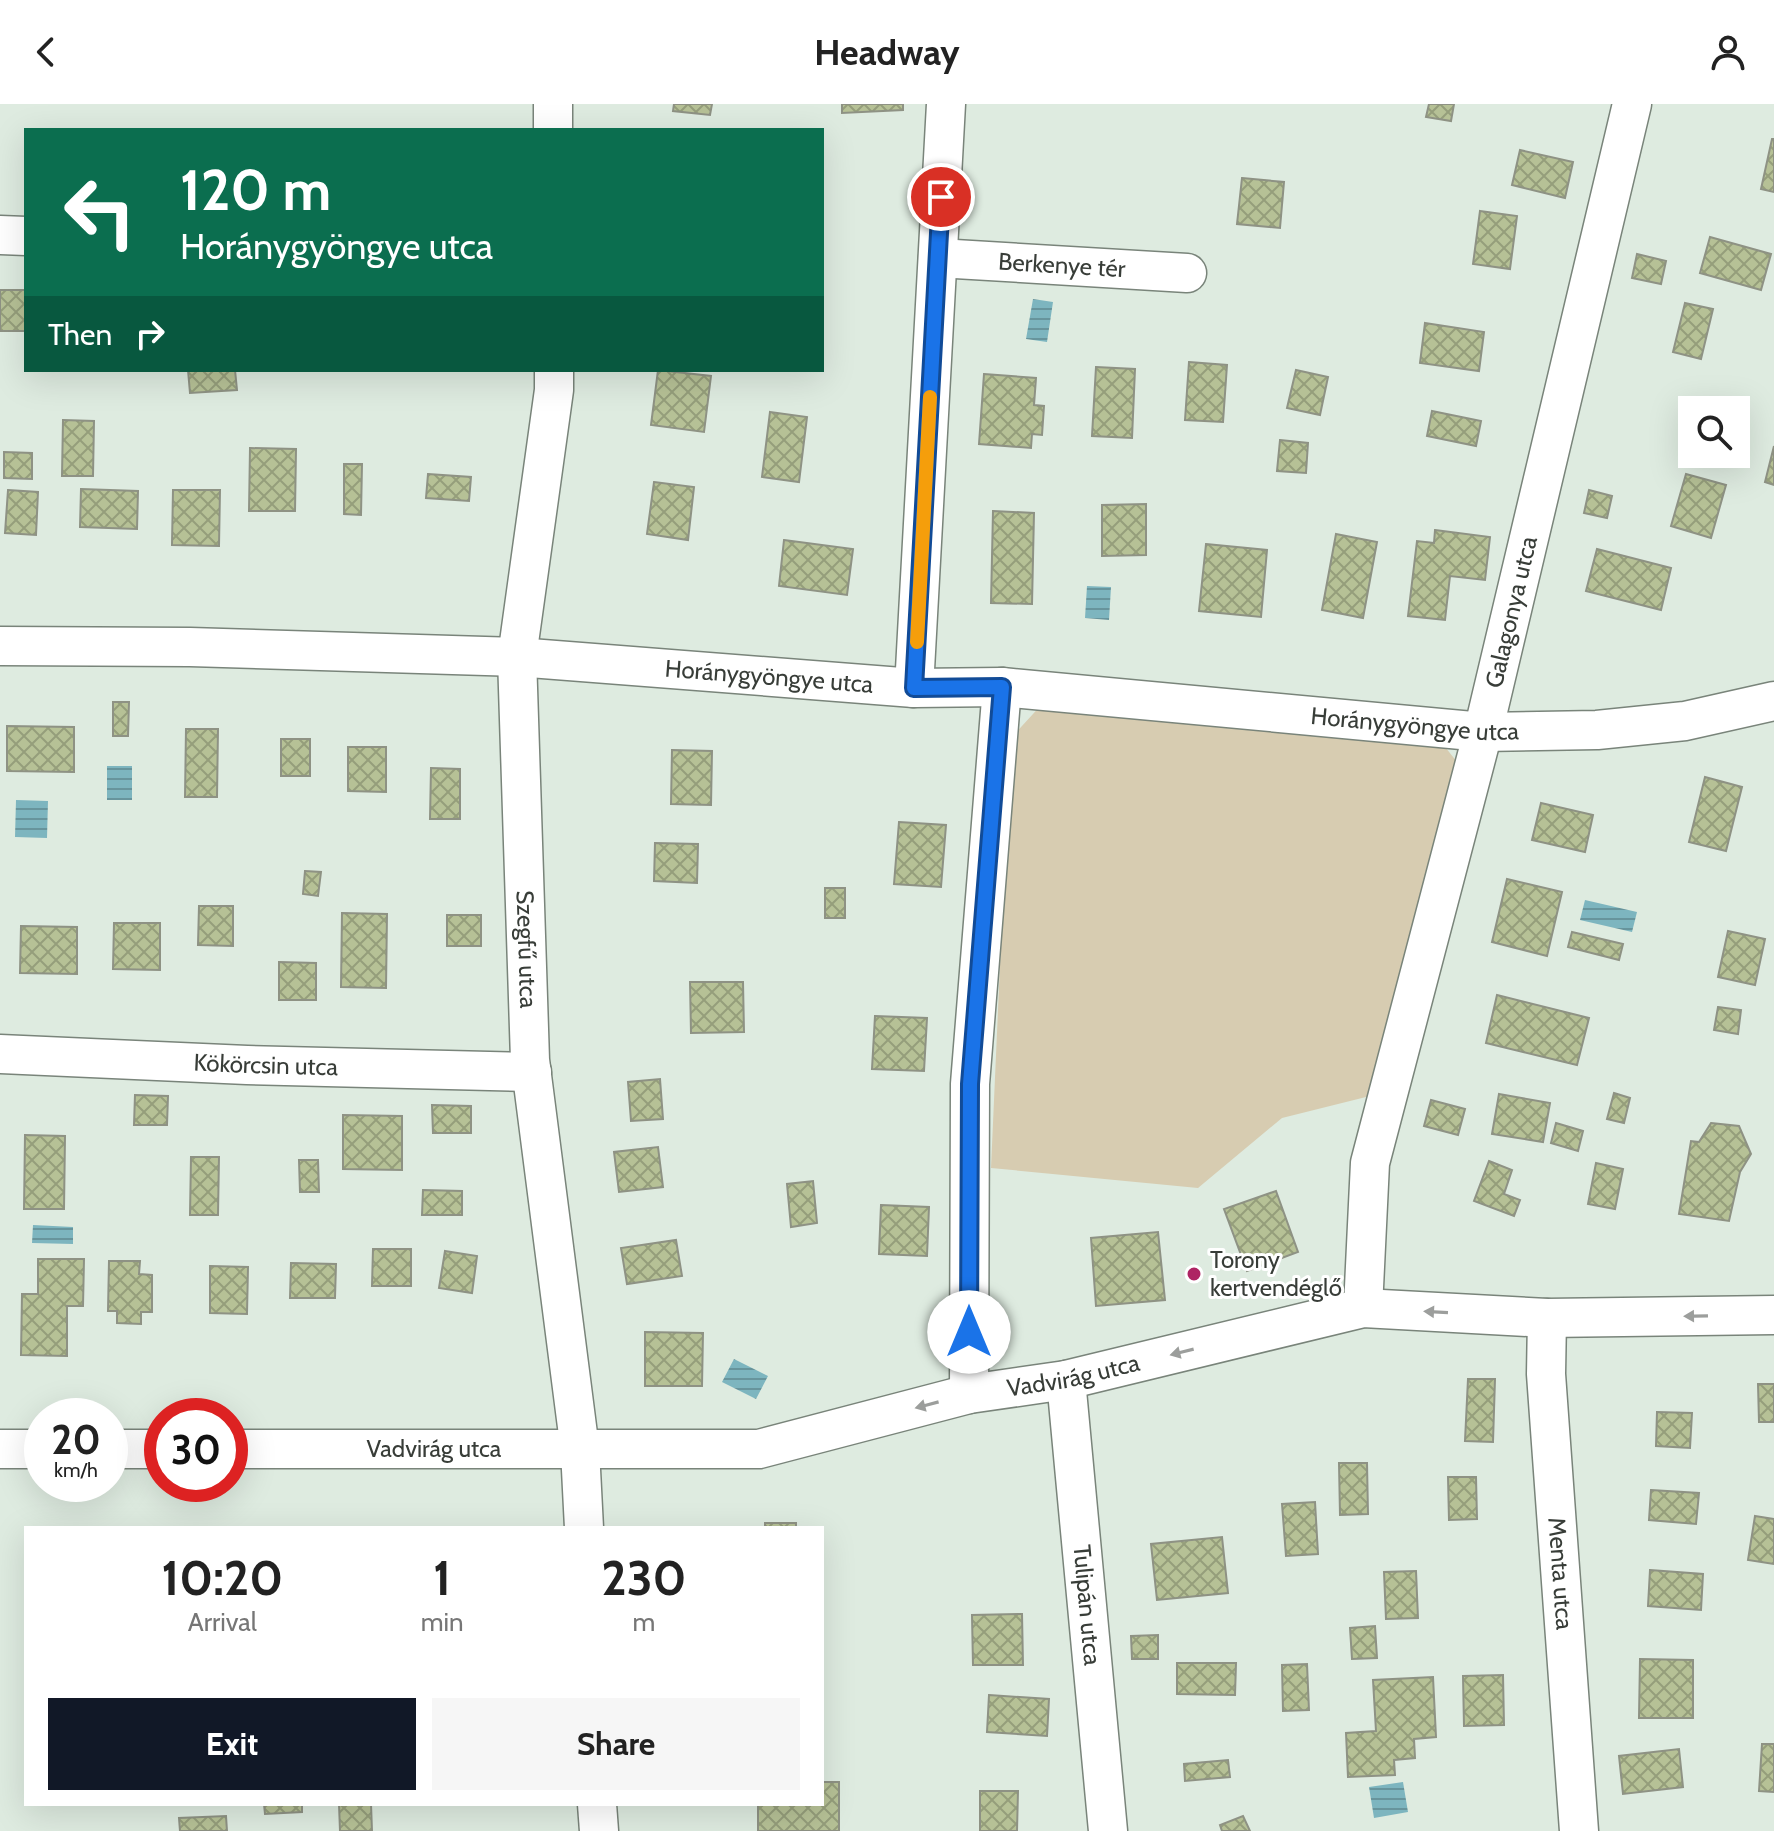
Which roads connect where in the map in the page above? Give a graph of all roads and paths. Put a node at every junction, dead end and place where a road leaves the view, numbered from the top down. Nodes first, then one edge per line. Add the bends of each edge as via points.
1 (553, 104) edge
2 (946, 104) edge
3 (1632, 104) edge
4 (553, 128) edge
5 (0, 235) edge
6 (24, 236) edge
7 (938, 258) junction
8 (1187, 273) dead end
9 (554, 372) edge
10 (0, 646) edge
11 (517, 657) junction
12 (1002, 687) junction
13 (914, 688) junction
14 (1774, 701) edge
15 (1483, 732) junction
16 (0, 1054) edge
17 (532, 1072) junction
18 (1363, 1308) junction
19 (1774, 1315) edge
20 (1547, 1318) junction
21 (1066, 1380) junction
22 (969, 1394) junction
23 (0, 1449) edge
24 (24, 1449) edge
25 (248, 1449) edge
26 (580, 1450) junction
27 (584, 1526) edge
28 (597, 1806) edge
29 (599, 1831) edge
30 (1108, 1831) edge
31 (1579, 1831) edge

1 - 4 street
2 - 7 street
3 - 15 street, Galagonya utca
5 - 6 street
7 - 8 street, Berkenye tér
7 - 13 street
9 - 11 street, Szegfű utca
10 - 11 street, Horánygyöngye utca
11 - 13 street, Horánygyöngye utca
11 - 17 street, Szegfű utca
12 - 13 street, Horánygyöngye utca
12 - 15 street, Horánygyöngye utca
12 - 22 street via 970,1084
14 - 15 street, Horánygyöngye utca via 1685,721 1597,730
15 - 18 street, Galagonya utca via 1370,1163
16 - 17 street, Kökörcsin utca
17 - 26 street, Szegfű utca
20 -> 18 street, Vadvirág utca
18 -> 21 street, Vadvirág utca
19 -> 20 street, Vadvirág utca
20 - 31 street, Menta utca via 1546,1374
21 - 22 street, Vadvirág utca
21 - 30 street, Tulipán utca
22 -> 26 street, Vadvirág utca via 759,1449
23 - 24 street
25 - 26 street, Vadvirág utca
26 - 27 street, Szegfű utca
28 - 29 street

